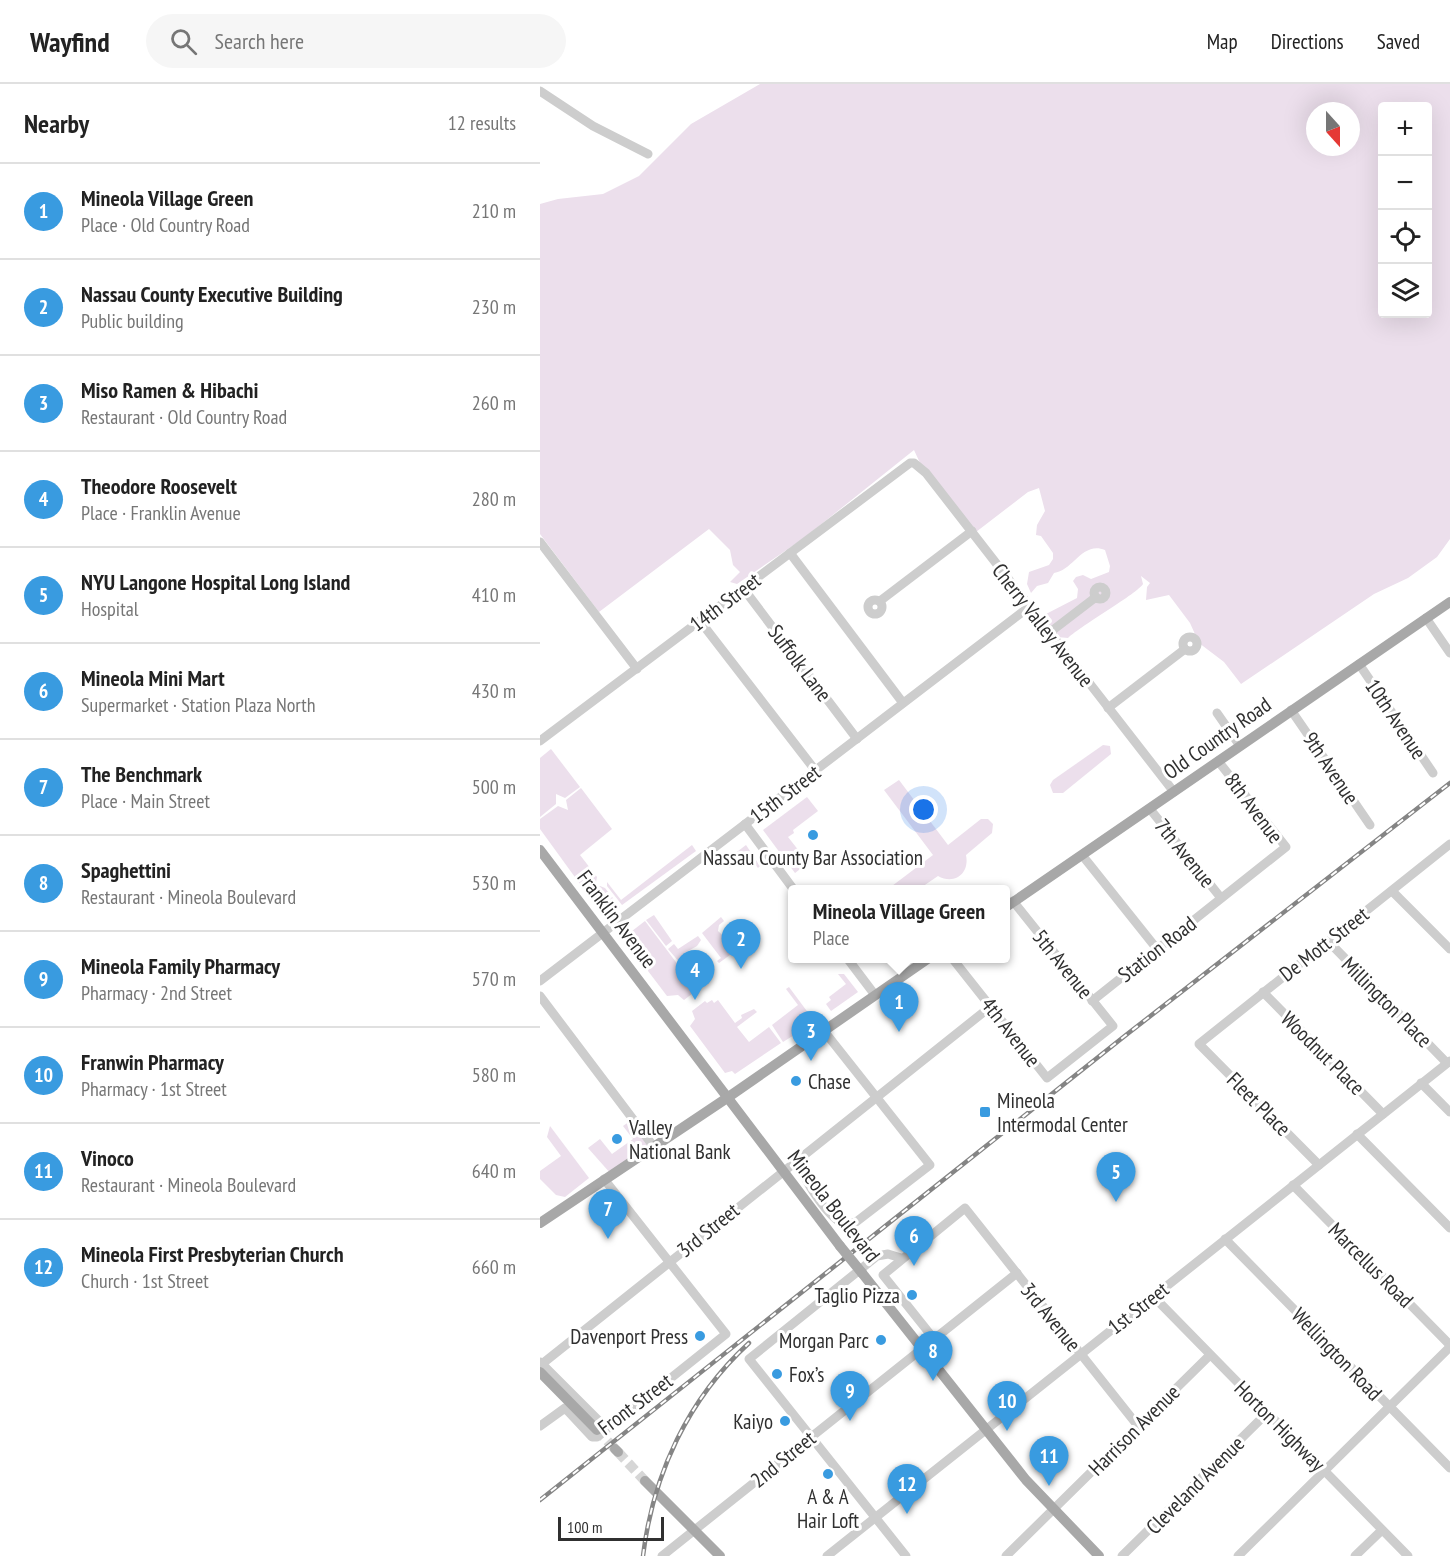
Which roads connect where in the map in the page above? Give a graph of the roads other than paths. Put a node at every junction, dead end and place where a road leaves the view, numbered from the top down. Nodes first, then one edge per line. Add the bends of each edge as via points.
1 (540, 91) edge
2 (648, 154) dead end
3 (910, 463) joint
4 (972, 531) junction
5 (540, 542) edge
6 (790, 553) junction
7 (743, 588) junction
8 (1096, 597) dead end
9 (880, 601) dead end
10 (1450, 602) edge
11 (1029, 607) junction
12 (1426, 618) junction
13 (700, 621) junction
14 (1049, 633) junction
15 (1185, 649) dead end
16 (1450, 653) edge
17 (1359, 664) junction
18 (637, 669) junction
19 (903, 703) junction
20 (1107, 708) junction
21 (1291, 710) junction
22 (1217, 713) dead end
23 (857, 739) junction
24 (540, 741) edge
25 (1240, 746) junction
26 (1218, 761) junction
27 (815, 770) junction
28 (1433, 773) dead end
29 (1174, 792) junction
30 (1149, 808) junction
31 (745, 824) junction
32 (1370, 825) dead end
33 (1450, 844) edge
34 (540, 850) edge
35 (1082, 855) junction
36 (791, 885) edge
37 (1392, 891) junction
38 (1221, 898) junction
39 (1010, 903) edge
40 (1010, 905) edge
41 (603, 933) junction
42 (1328, 941) junction
43 (1157, 949) junction
44 (1450, 949) edge
45 (851, 963) edge
46 (922, 963) edge
47 (956, 963) edge
48 (540, 981) edge
49 (1263, 992) junction
50 (875, 995) junction
51 (540, 996) edge
52 (1092, 1001) junction
53 (990, 1006) junction
54 (824, 1031) junction
55 (1199, 1044) joint
56 (1449, 1062) edge
57 (1047, 1078) joint
58 (1421, 1083) junction
59 (727, 1098) junction
60 (877, 1098) junction
61 (1450, 1112) edge
62 (1383, 1114) junction
63 (1357, 1134) junction
64 (654, 1147) junction
65 (799, 1160) junction
66 (1319, 1165) junction
67 (782, 1172) junction
68 (604, 1179) junction
69 (1293, 1185) junction
70 (540, 1223) edge
71 (1450, 1228) edge
72 (1225, 1239) junction
73 (901, 1258) junction
74 (670, 1261) junction
75 (1017, 1273) junction
76 (1153, 1296) junction
77 (934, 1339) junction
78 (1450, 1346) edge
79 (922, 1348) junction
80 (1081, 1353) junction
81 (1210, 1355) junction
82 (541, 1366) edge
83 (1389, 1407) junction
84 (1267, 1413) junction
85 (540, 1426) edge
86 (1138, 1426) junction
87 (986, 1429) junction
88 (602, 1430) junction
89 (811, 1437) junction
90 (1450, 1468) edge
91 (1324, 1471) junction
92 (645, 1481) tunnel mouth
93 (1053, 1510) junction
94 (875, 1517) junction
95 (1382, 1530) junction
96 (694, 1531) junction
97 (662, 1556) edge
98 (720, 1556) edge
99 (827, 1556) edge
100 (906, 1556) edge
101 (1006, 1556) edge
102 (1099, 1556) edge
103 (1122, 1556) edge
104 (1238, 1556) edge
105 (1355, 1556) edge
106 (1408, 1556) edge

1 - 2 street via 593,126
3 - 4 street, Cherry Valley Avenue via 926,473
3 - 6 street, 14th Street
4 - 9 street
4 - 11 street, Cherry Valley Avenue
5 - 18 street
6 - 7 street, 14th Street
6 - 19 street
7 - 13 street, 14th Street
7 - 23 street, Suffolk Lane
8 - 14 street
10 - 12 main road, Old Country Road
11 - 14 street, Cherry Valley Avenue
11 - 19 street, 15th Street
12 - 16 street
12 - 17 main road, Old Country Road
13 - 18 street, 14th Street
13 - 27 street
14 - 20 street, Cherry Valley Avenue
15 - 20 street
17 - 21 main road, Old Country Road
17 - 28 street, 10th Avenue
18 - 24 street, 14th Street
19 - 23 street, 15th Street
20 - 29 street, Cherry Valley Avenue
21 - 25 main road, Old Country Road
21 - 32 street, 9th Avenue
22 - 25 street
23 - 27 street, 15th Street
25 - 26 main road, Old Country Road
26 - 29 main road, Old Country Road
26 - 38 street, 8th Avenue via 1286,847
27 - 31 street, 15th Street
29 - 30 main road, Old Country Road
30 - 35 main road, Old Country Road
30 - 38 street, 7th Avenue
31 - 36 street
31 - 41 street, 15th Street
33 - 37 street, De Mott Street
34 - 41 main road, Franklin Avenue
35 - 39 main road, Old Country Road
35 - 43 street
37 - 42 street, De Mott Street
37 - 44 street
38 - 43 street, Station Road
40 - 52 street, 5th Avenue
41 - 48 street, 15th Street
41 - 59 main road, Franklin Avenue
42 - 49 street, De Mott Street
42 - 56 street, Millington Place
43 - 52 street, Station Road
45 - 50 street
46 - 50 main road
47 - 53 street, 4th Avenue
49 - 55 street, De Mott Street
49 - 62 street, Woodnut Place
50 - 54 main road
51 - 64 street
52 - 57 street, 5th Avenue via 1113,1026
53 - 57 street, 4th Avenue
53 - 60 street, 3rd Street
54 - 59 main road
54 - 60 street
55 - 66 street, Fleet Place
56 - 58 street, 1st Street
58 - 61 street
58 - 62 street, 1st Street
59 - 64 main road
59 - 67 main road, Mineola Boulevard
60 - 65 street, 3rd Street
60 - 65 street via 930,1165 856,1222 846,1225 838,1221 806,1181
62 - 63 street, 1st Street
63 - 66 street, 1st Street
63 - 71 street
64 - 68 main road
65 - 67 street, 3rd Street
66 - 69 street, 1st Street
67 - 74 street, 3rd Street
67 - 79 main road, Mineola Boulevard, bridge
68 - 70 main road
68 - 74 street
69 - 72 street, 1st Street
69 - 78 street, Marcellus Road
72 - 76 street, 1st Street
72 - 83 street, Wellington Road
73 - 75 street, 3rd Avenue via 965,1208
73 - 77 street, Mineola Boulevard via 883,1275
73 - 89 street via 888,1254 874,1258 749,1359
74 - 82 street, 3rd Street
74 - 88 street, Front Street via 726,1334
75 - 77 street, 2nd Street
75 - 80 street, 3rd Avenue
76 - 80 street, 1st Street
76 - 81 street, Horton Highway
77 - 79 street, 2nd Street
78 - 83 street
79 - 87 main road, Mineola Boulevard
79 - 89 street, 2nd Street
80 - 86 street, 3rd Avenue
80 - 87 street, 1st Street
81 - 84 street, Horton Highway
81 - 86 street, Harrison Avenue
82 - 88 main road
83 - 90 street, Wellington Road
83 - 91 street
84 - 91 street, Horton Highway
84 - 103 street, Cleveland Avenue
85 - 88 street, Front Street via 565,1408 593,1437
86 - 93 street, Harrison Avenue
87 - 93 main road, Mineola Boulevard
87 - 94 street, 1st Street
89 - 94 street
89 - 96 street, 2nd Street
91 - 95 street, Horton Highway
91 - 104 street
92 - 96 main road
93 - 101 street, Harrison Avenue
93 - 102 main road, Mineola Boulevard
94 - 99 street, 1st Street
94 - 100 street
95 - 105 street
95 - 106 street, Horton Highway
96 - 97 street, 2nd Street
96 - 98 main road

